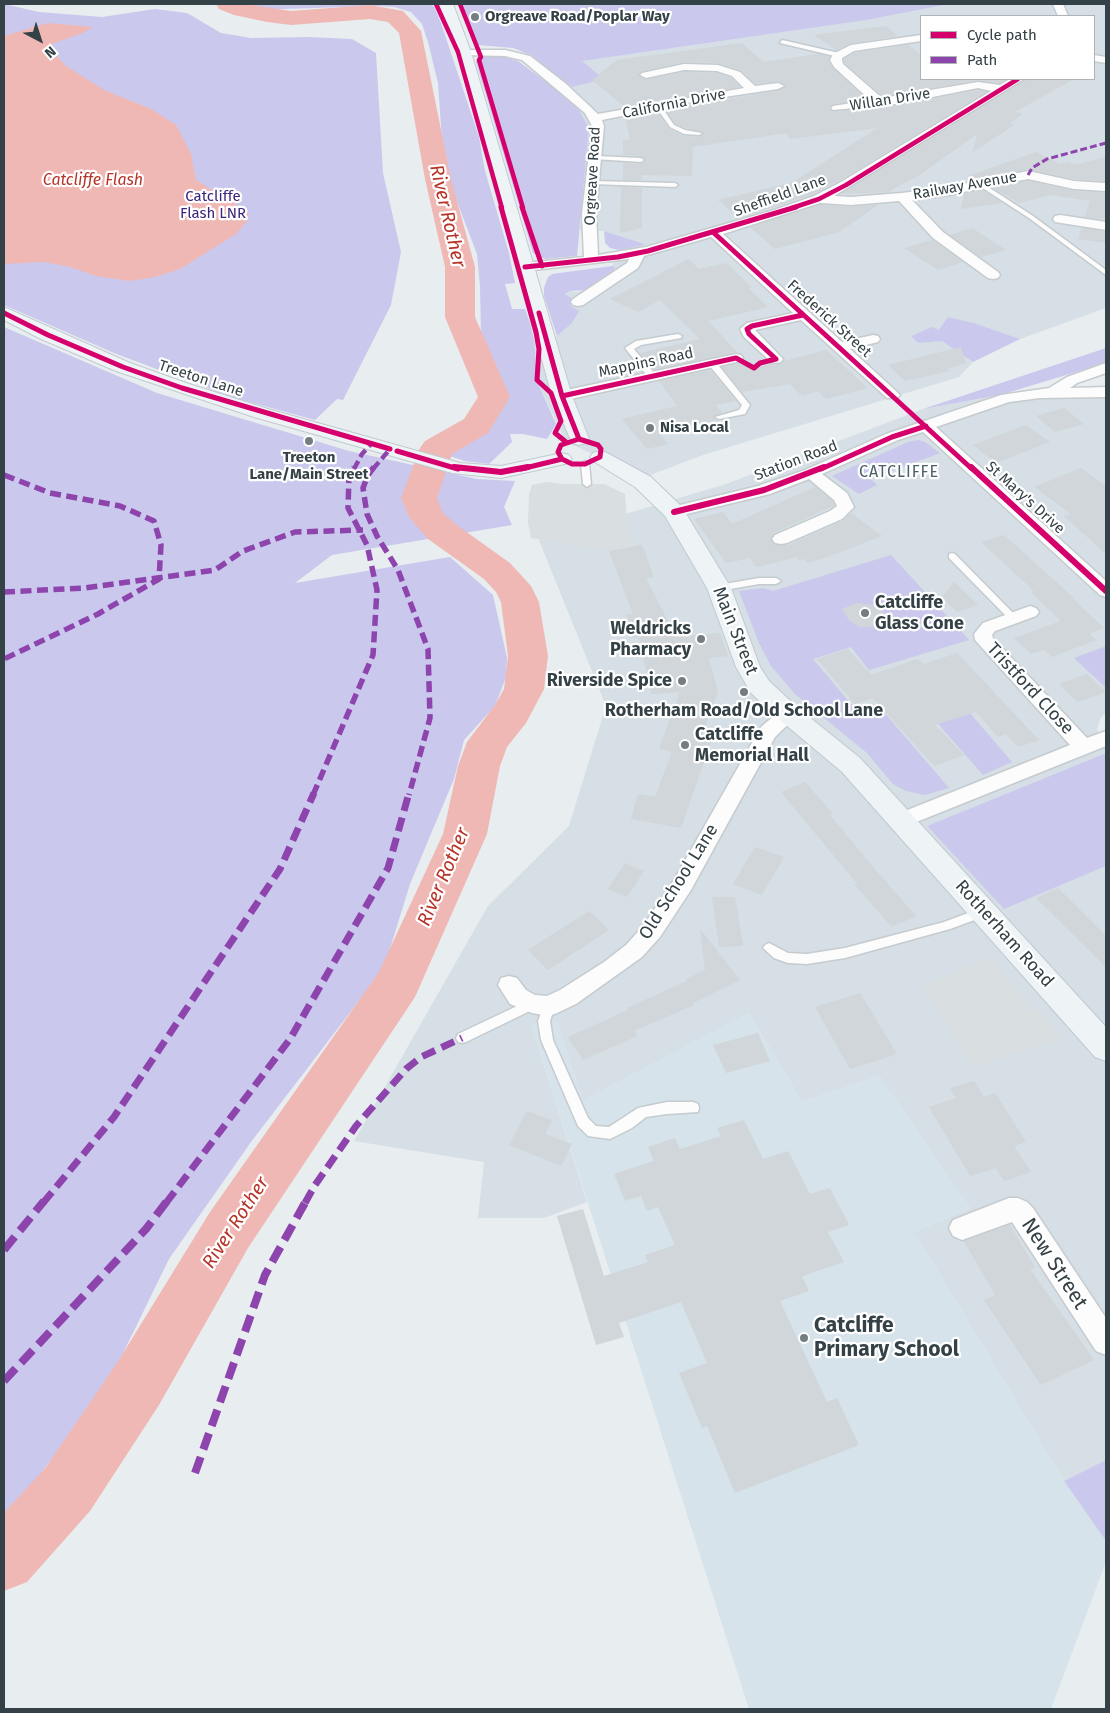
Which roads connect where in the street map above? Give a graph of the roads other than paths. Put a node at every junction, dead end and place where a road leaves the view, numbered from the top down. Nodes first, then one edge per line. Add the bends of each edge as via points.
1 (446, 4) edge
2 (920, 38) edge
3 (782, 42) dead end
4 (464, 52) junction
5 (725, 55) dead end
6 (839, 55) junction
7 (718, 68) junction
8 (646, 75) dead end
9 (1016, 80) edge
10 (778, 86) dead end
11 (1001, 89) junction
12 (753, 90) junction
13 (879, 102) junction
14 (659, 107) junction
15 (837, 108) dead end
16 (595, 118) junction
17 (699, 133) dead end
18 (596, 158) junction
19 (641, 160) dead end
20 (593, 183) junction
21 (980, 184) junction
22 (675, 185) dead end
23 (1106, 187) edge
24 (902, 197) junction
25 (819, 199) junction
26 (1060, 219) dead end
27 (1106, 226) edge
28 (714, 233) junction
29 (639, 253) junction
30 (591, 260) junction
31 (525, 267) junction
32 (1106, 273) edge
33 (993, 275) dead end
34 (578, 302) dead end
35 (4, 314) edge
36 (803, 315) junction
37 (678, 336) dead end
38 (873, 339) dead end
39 (839, 347) junction
40 (736, 358) dead end
41 (776, 359) dead end
42 (712, 363) junction
43 (1106, 368) edge
44 (652, 376) junction
45 (1106, 392) edge
46 (1053, 393) junction
47 (892, 395) dead end
48 (562, 396) junction
49 (720, 417) dead end
50 (926, 426) junction
51 (579, 439) junction
52 (562, 459) junction
53 (591, 469) junction
54 (811, 473) junction
55 (674, 512) junction
56 (781, 539) dead end
57 (952, 556) dead end
58 (776, 581) dead end
59 (719, 588) junction
60 (1106, 591) edge
61 (1021, 615) joint
62 (788, 714) junction
63 (1106, 738) edge
64 (1084, 747) junction
65 (902, 820) junction
66 (984, 912) junction
67 (769, 948) dead end
68 (509, 985) dead end
69 (540, 1005) junction
70 (462, 1038) dead end
71 (1106, 1048) edge
72 (693, 1108) dead end
73 (962, 1228) dead end
74 (1106, 1342) edge

1 - 4 main road
2 - 6 street via 851,48
3 - 6 lane
4 - 16 street, Orgreave Road via 505,53 526,58 561,85
4 - 31 main road
5 - 7 street, California Drive
6 - 13 street via 838,65
7 - 8 street, California Drive via 684,67
7 - 12 street, California Drive via 736,74
9 - 11 street, Sheffield Lane
10 - 12 street, California Drive
11 - 13 street, Willan Drive via 978,85
11 - 25 street, Sheffield Lane
12 - 14 street, California Drive
13 - 15 street, Willan Drive
14 - 16 street, California Drive
14 - 17 lane via 672,126 684,132
16 - 18 street, Orgreave Road via 598,126
18 - 19 lane
18 - 20 street, Orgreave Road
20 - 22 lane
20 - 30 street, Orgreave Road via 589,214
21 - 23 street, Railway Avenue via 1028,175
21 - 24 street, Railway Avenue
21 - 32 lane
24 - 25 street, Railway Avenue via 851,201
24 - 33 street, Railway Avenue via 938,235
25 - 28 street, Sheffield Lane
26 - 27 street
28 - 29 street, Sheffield Lane
28 - 36 street, Frederick Street
29 - 30 street, Sheffield Lane
29 - 34 street via 633,265
30 - 31 street, Sheffield Lane
31 - 48 main road
35 - 52 main road, Treeton Lane via 123,367 182,388 459,469 500,472
36 - 39 street, Frederick Street
36 - 41 street via 747,329
37 - 44 lane via 629,348
38 - 39 street
39 - 47 street, Frederick Street
40 - 42 street, Mappins Road
42 - 44 street, Mappins Road
42 - 49 lane via 746,405 742,412
43 - 46 street, Station Road via 1072,380
44 - 48 street, Mappins Road
45 - 46 street, Station Road
46 - 50 street, Station Road via 1006,398
48 - 51 main road
50 - 54 street, Station Road via 892,437
50 - 60 street, St Mary's Drive
51 - 52 main road via 561,445 558,452
51 - 53 main road via 601,449
52 - 53 main road
53 - 55 main road, Main Street via 643,482
54 - 55 street, Station Road via 764,490
54 - 56 street via 841,497 846,507 836,515
55 - 59 main road, Main Street
57 - 61 lane, Tristford Close
58 - 59 lane
59 - 62 main road, Main Street via 748,667 760,687
61 - 64 street, Tristford Close via 990,627 983,634 984,640
62 - 65 main road, Main Street via 852,765
62 - 69 street, Old School Lane via 768,732 652,931 612,968 568,997
63 - 64 street
64 - 65 street
65 - 66 main road, Rotherham Road
66 - 67 lane via 946,926 807,959 788,958
66 - 71 main road, Rotherham Road
68 - 69 street via 518,997
69 - 70 lane
69 - 72 lane via 547,1040 569,1093 583,1122 593,1132 610,1133 643,1112
73 - 74 street, New Street via 1008,1210 1018,1210

